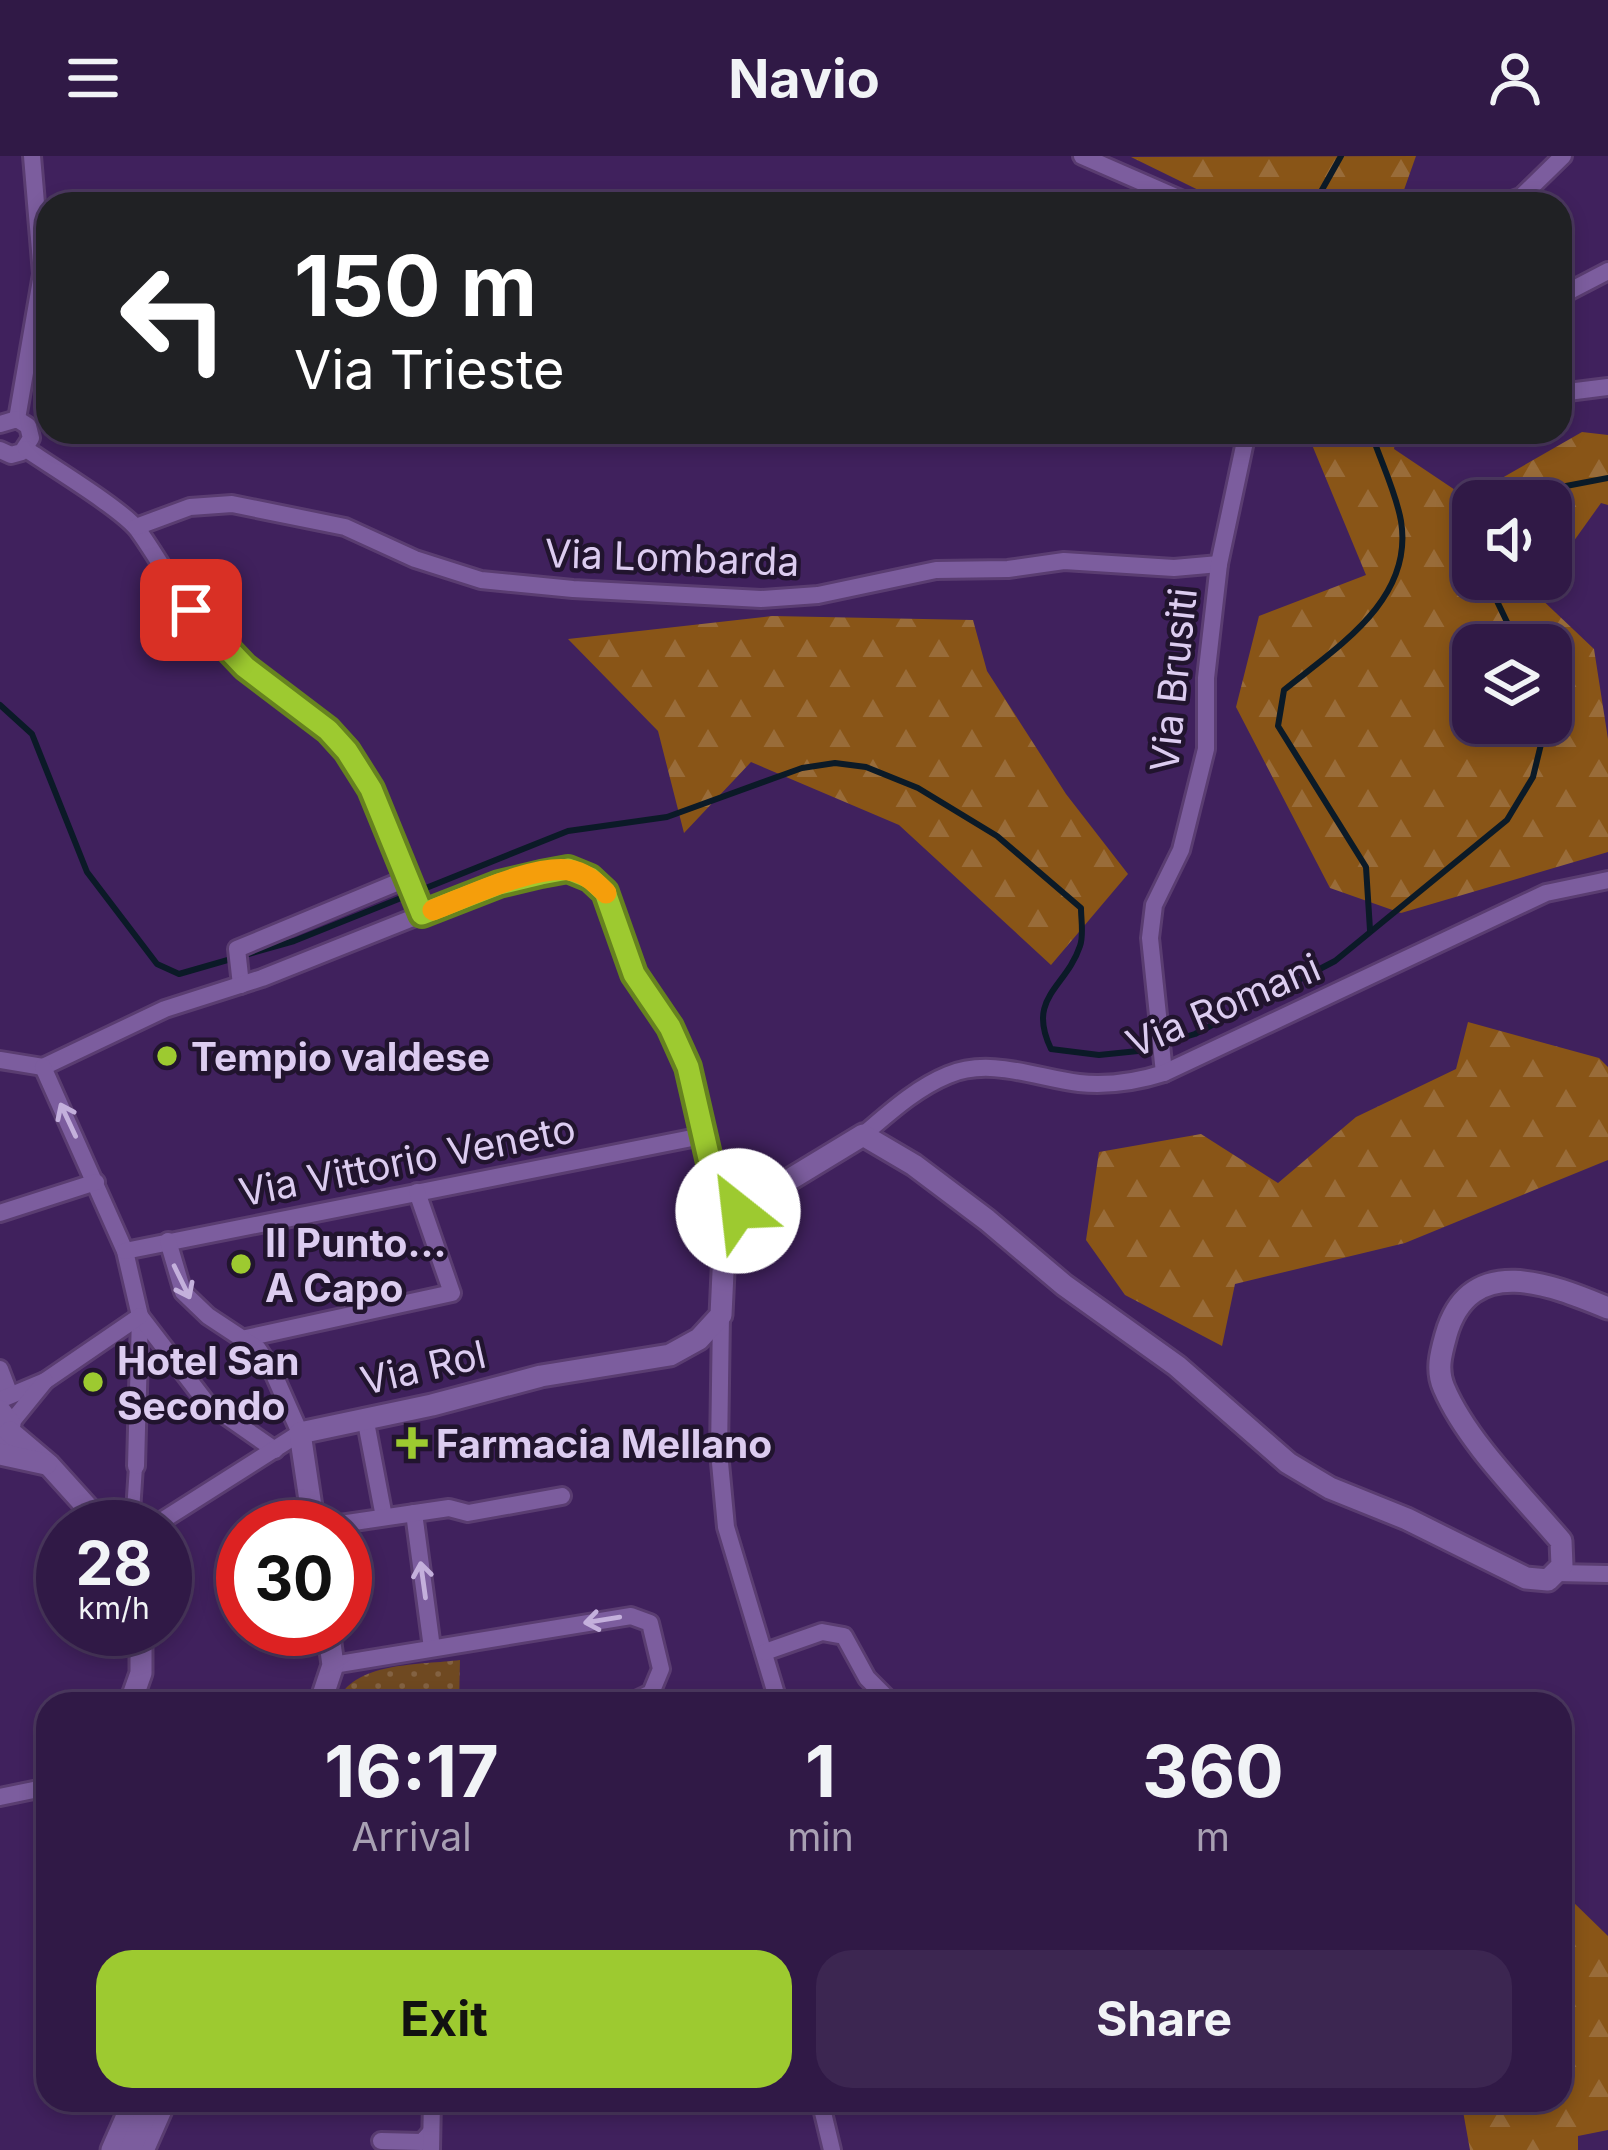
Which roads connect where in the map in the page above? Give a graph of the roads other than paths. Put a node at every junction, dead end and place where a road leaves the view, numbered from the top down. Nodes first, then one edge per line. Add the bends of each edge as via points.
1 (32, 156) edge
2 (1082, 156) edge
3 (1564, 156) edge
4 (1164, 192) edge
5 (1526, 192) edge
6 (36, 203) edge
7 (1608, 272) edge
8 (1572, 290) edge
9 (36, 301) edge
10 (1608, 388) edge
11 (1572, 392) edge
12 (9, 421) edge
13 (1244, 444) edge
14 (26, 449) junction
15 (0, 450) edge
16 (136, 527) junction
17 (1219, 564) junction
18 (408, 878) junction
19 (1608, 880) edge
20 (422, 914) junction
21 (241, 986) junction
22 (0, 1060) edge
23 (44, 1067) junction
24 (1163, 1070) junction
25 (863, 1135) junction
26 (702, 1136) junction
27 (96, 1182) junction
28 (417, 1192) junction
29 (738, 1211) junction
30 (0, 1213) edge
31 (168, 1241) junction
32 (125, 1251) junction
33 (1608, 1308) edge
34 (140, 1316) junction
35 (721, 1316) junction
36 (246, 1338) junction
37 (0, 1370) edge
38 (45, 1381) junction
39 (365, 1417) junction
40 (4, 1424) edge
41 (300, 1432) junction
42 (275, 1450) junction
43 (136, 1466) joint
44 (562, 1496) dead end
45 (82, 1500) edge
46 (134, 1500) edge
47 (312, 1500) edge
48 (192, 1502) edge
49 (414, 1513) junction
50 (384, 1517) junction
51 (372, 1519) edge
52 (1556, 1573) junction
53 (1608, 1574) edge
54 (432, 1648) junction
55 (765, 1652) junction
56 (141, 1656) edge
57 (332, 1656) edge
58 (333, 1665) junction
59 (134, 1692) edge
60 (324, 1692) edge
61 (652, 1692) edge
62 (776, 1692) edge
63 (881, 1692) edge
64 (36, 1789) edge
65 (0, 1796) edge
66 (129, 2112) edge
67 (147, 2112) edge
68 (163, 2112) edge
69 (823, 2112) edge
70 (381, 2140) dead end
71 (431, 2141) edge
72 (112, 2150) edge
73 (130, 2150) edge
74 (146, 2150) edge
75 (832, 2150) edge

1 - 6 street
2 - 4 street
3 - 5 street
7 - 8 street
9 - 12 street
10 - 11 street
12 - 14 street via 30,431
13 - 17 street, Via Brusiti
14 - 15 street
14 - 16 street
16 - 17 street, Via Lombarda via 190,506 232,504 345,527 481,580 760,599 818,596 936,570 1064,561
16 - 18 street via 207,632 347,751
17 - 24 street, Via Brusiti via 1206,749 1150,938
18 - 20 street
18 - 21 street via 237,949
19 - 24 street, Via Romani via 1546,893
20 - 21 street
20 - 26 street via 541,874 568,869 590,878 605,892 634,974 688,1067
21 - 23 street via 165,1010
22 - 23 street
27 -> 23 street
24 - 25 street, Via Romani via 1138,1082 1081,1083 980,1068 950,1074
25 - 29 street
25 - 52 street via 914,1165 1177,1366 1288,1462 1526,1579
26 - 28 street, Via Vittorio Veneto
26 - 29 street
27 - 30 street
27 - 32 street
28 - 31 street, Via Vittorio Veneto
28 - 36 street via 452,1293
29 - 35 street via 724,1251
31 - 32 street, Via Vittorio Veneto
31 -> 36 street via 177,1281 194,1304
32 - 34 street
33 - 52 street via 1543,1282 1491,1284 1452,1314 1439,1359 1442,1385 1466,1426 1561,1541
34 - 38 street
34 - 42 street via 206,1402
34 - 43 street
35 - 39 street, Via Rol via 699,1340 670,1354
35 - 55 street via 726,1527
36 - 41 street via 272,1370
37 - 40 street
38 - 40 street
38 - 40 street
39 - 41 street, Via Rol
39 - 50 street
40 - 45 street
41 - 42 street, Via Rol
41 - 47 street
42 - 48 street, Via Rol
43 - 46 street
44 - 49 street via 468,1513
49 - 50 street
54 -> 49 street
50 - 51 street
52 - 53 street
54 - 58 street
61 -> 54 street via 661,1669 650,1623 631,1616
55 - 62 street
55 - 63 street via 822,1632 844,1636
56 - 59 street
57 - 58 street
58 - 60 street
64 - 65 street
66 - 72 street
67 - 73 street
68 - 74 street
69 - 75 street
70 - 71 street

